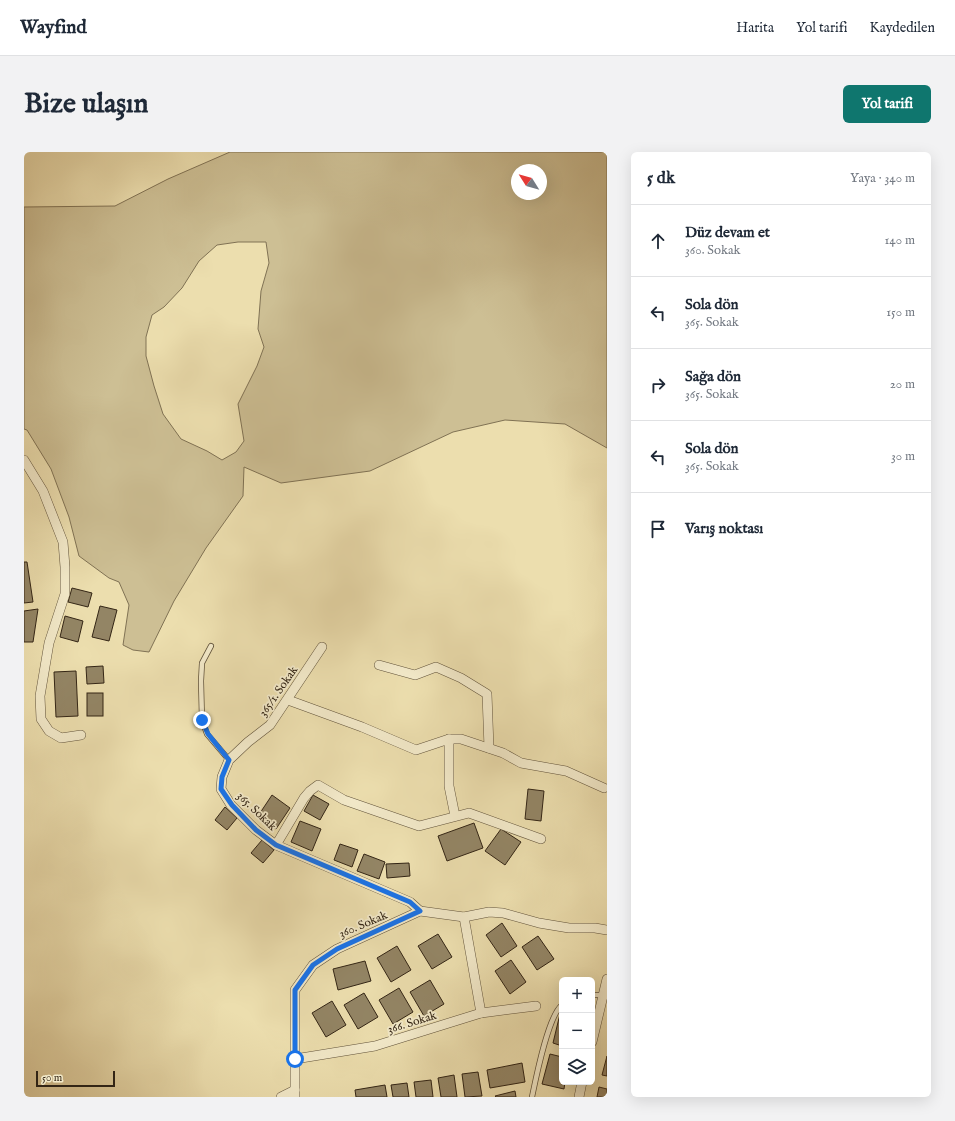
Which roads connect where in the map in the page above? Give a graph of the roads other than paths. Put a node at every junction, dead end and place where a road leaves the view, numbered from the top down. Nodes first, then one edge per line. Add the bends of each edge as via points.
1 (24, 460) edge
2 (211, 646) dead end
3 (322, 647) dead end
4 (379, 665) dead end
5 (288, 700) junction
6 (81, 735) dead end
7 (449, 738) junction
8 (489, 748) junction
9 (229, 760) junction
10 (604, 788) dead end
11 (455, 816) junction
12 (541, 839) dead end
13 (276, 845) junction
14 (420, 911) junction
15 (464, 917) junction
16 (607, 930) edge
17 (607, 979) edge
18 (595, 995) edge
19 (604, 995) junction
20 (536, 1006) dead end
21 (559, 1007) edge
22 (481, 1013) junction
23 (595, 1030) edge
24 (295, 1059) junction
25 (581, 1085) edge
26 (295, 1094) edge
27 (281, 1097) edge
28 (532, 1097) edge
29 (579, 1097) edge

1 - 6 street via 43,491 63,542 65,567 65,594 49,643 40,696 41,719 49,732 62,738
2 - 9 lane via 202,663 202,720 208,734
3 - 5 street, 365/1. Sokak
4 - 8 street via 415,676 436,667 487,694
5 - 7 street via 416,750
5 - 9 street, 365/1. Sokak via 270,725
7 - 8 street
7 - 11 street via 448,786
8 - 10 street via 521,763 566,771
9 - 13 street, 365. Sokak via 222,777 221,789 232,805 256,830
11 - 12 street via 469,813
11 - 13 street via 419,826 344,800 318,785 304,798
13 - 14 street, 365. Sokak via 410,902
14 - 15 street
14 - 24 street, 360. Sokak via 337,949 313,965 295,990
15 - 16 street via 496,912 569,928
15 - 22 street
17 - 19 street
18 - 19 lane
19 - 23 street
20 - 22 street, 366. Sokak
21 - 28 lane via 551,1022
22 - 24 street, 366. Sokak via 375,1046
24 - 26 street, 360. Sokak
25 - 29 street
26 - 27 street

